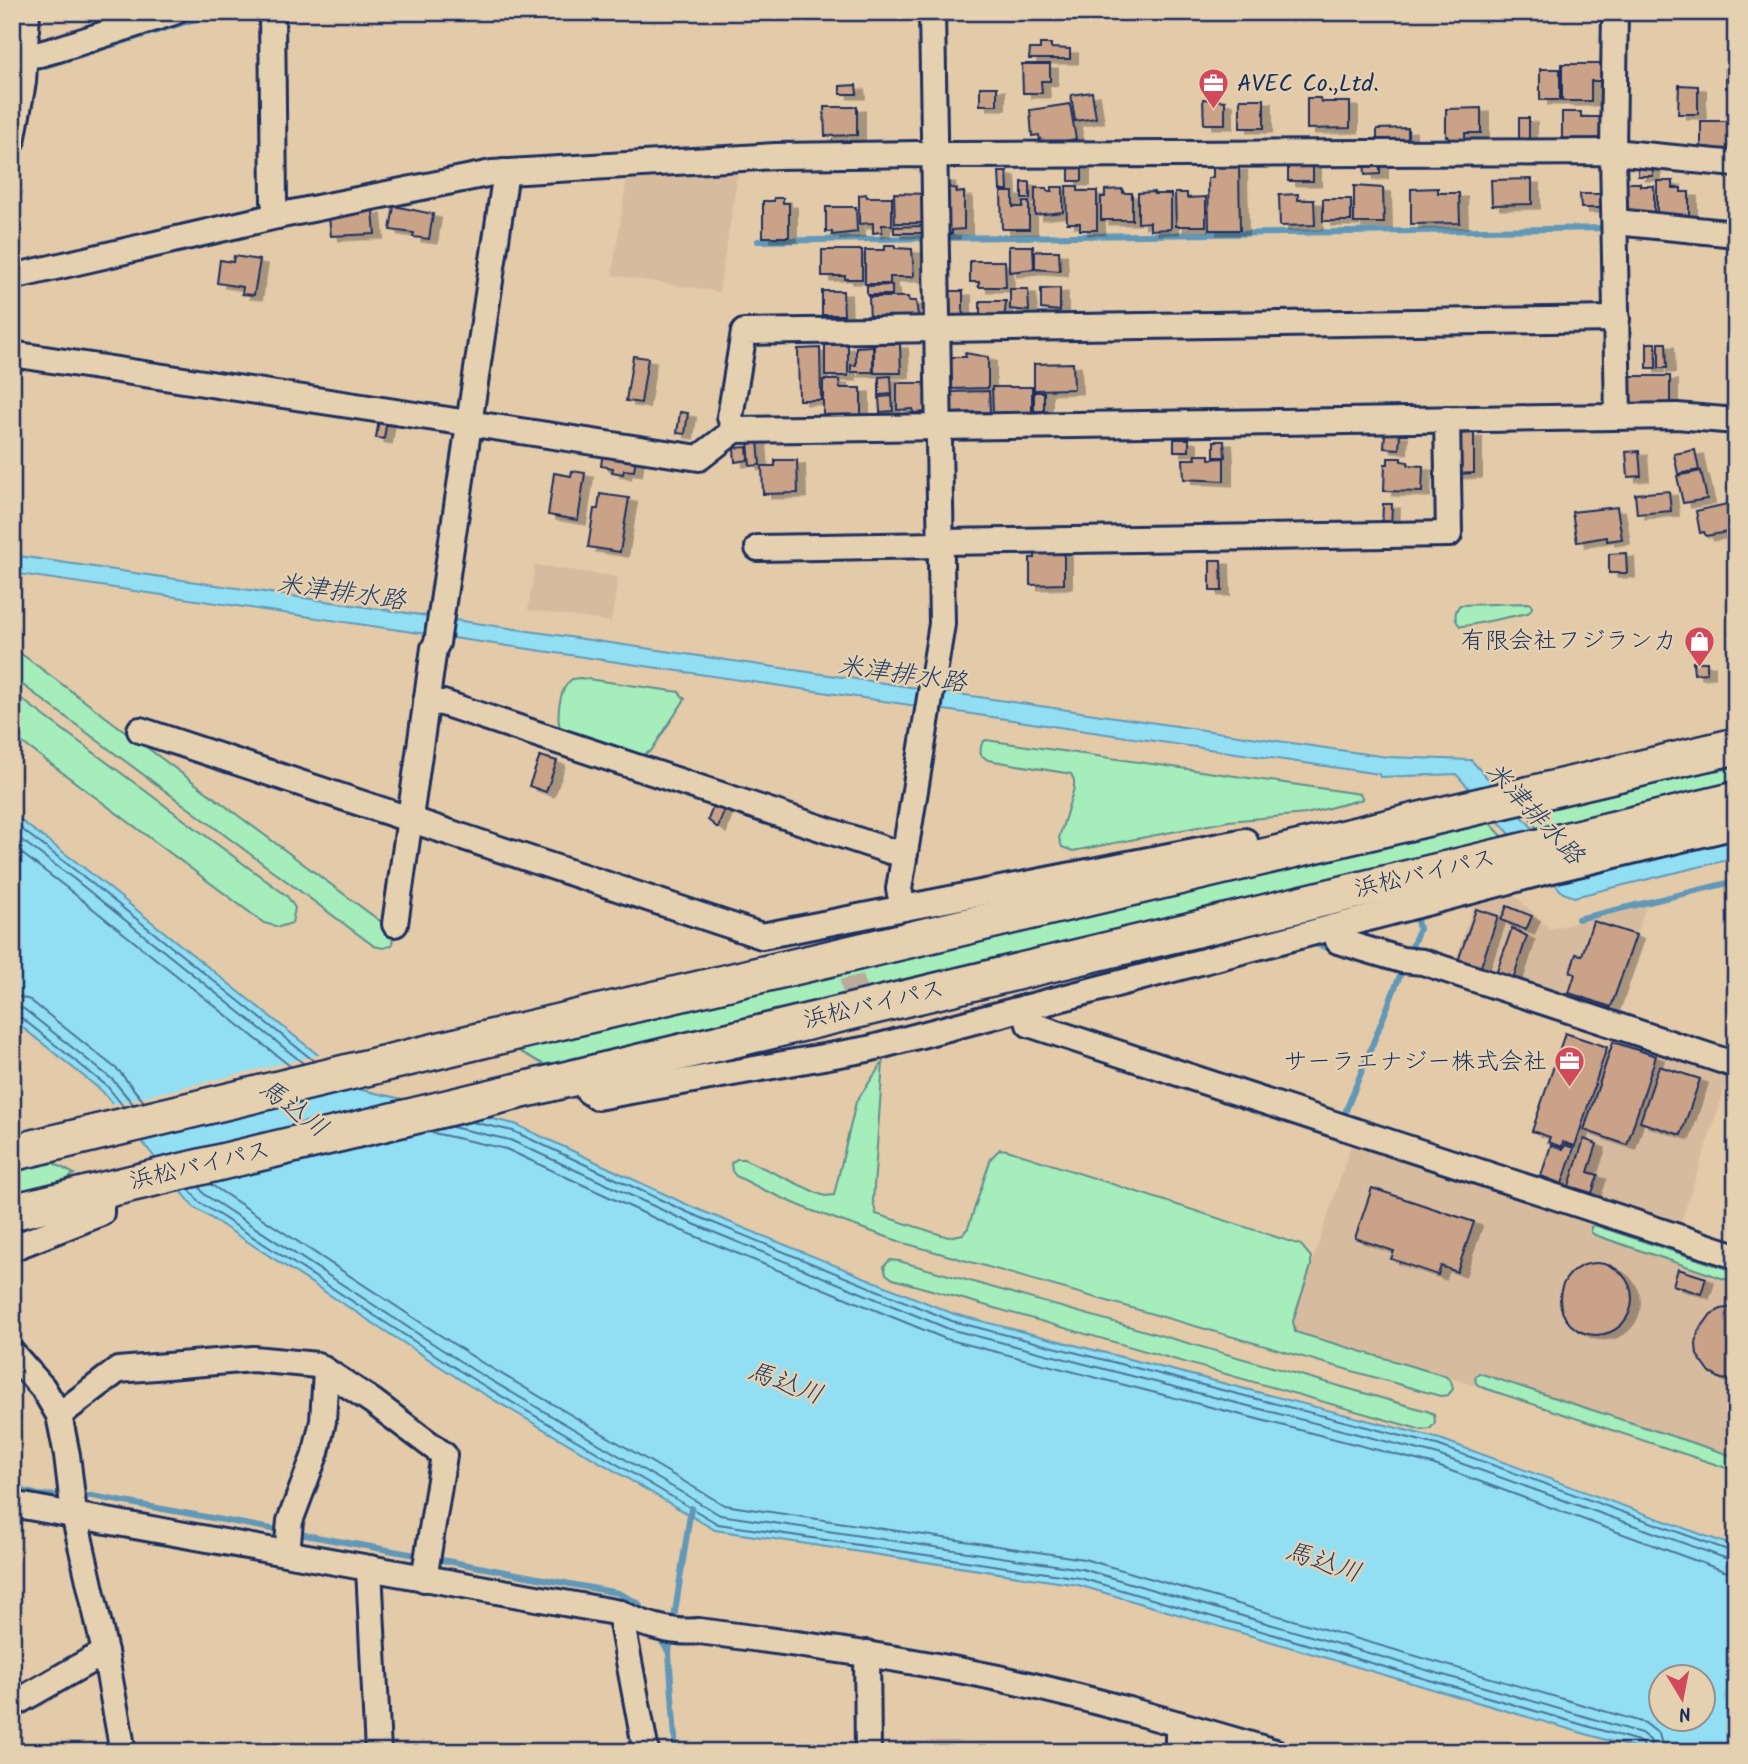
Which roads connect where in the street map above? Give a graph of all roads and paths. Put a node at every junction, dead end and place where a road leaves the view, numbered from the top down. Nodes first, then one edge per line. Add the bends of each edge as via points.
1 (27, 12) edge
2 (174, 12) edge
3 (272, 12) edge
4 (932, 12) edge
5 (1615, 12) edge
6 (18, 57) edge
7 (12, 142) edge
8 (1613, 152) junction
9 (935, 155) junction
10 (1736, 164) edge
11 (504, 172) junction
12 (277, 216) junction
13 (1616, 222) junction
14 (1736, 234) edge
15 (12, 277) edge
16 (1617, 319) junction
17 (937, 330) junction
18 (12, 354) edge
19 (1618, 416) junction
20 (1447, 419) junction
21 (1736, 421) edge
22 (469, 423) junction
23 (939, 426) junction
24 (734, 429) junction
25 (941, 543) junction
26 (758, 548) dead end
27 (426, 702) junction
28 (140, 730) dead end
29 (1736, 746) edge
30 (1736, 762) edge
31 (1666, 763) junction
32 (1736, 800) edge
33 (411, 819) junction
34 (1736, 826) edge
35 (905, 853) junction
36 (1546, 858) junction
37 (1249, 861) junction
38 (903, 908) junction
39 (396, 924) dead end
40 (1334, 927) junction
41 (1025, 1008) junction
42 (1736, 1066) edge
43 (572, 1077) junction
44 (25, 1150) edge
45 (102, 1189) junction
46 (12, 1212) edge
47 (12, 1248) edge
48 (1736, 1256) edge
49 (12, 1353) edge
50 (326, 1371) junction
51 (59, 1415) junction
52 (12, 1504) edge
53 (74, 1514) junction
54 (287, 1553) junction
55 (369, 1569) junction
56 (424, 1579) junction
57 (628, 1617) junction
58 (105, 1652) junction
59 (867, 1653) junction
60 (12, 1704) edge
61 (1178, 1724) junction
62 (123, 1752) edge
63 (378, 1752) edge
64 (646, 1752) edge
65 (868, 1752) edge
66 (1178, 1752) edge
67 (1275, 1752) edge

1 - 6 street
2 - 6 street
3 - 12 street
4 - 9 street
5 - 8 street
6 - 7 street via 23,82
8 - 9 street
8 - 10 street
8 - 13 street
9 - 11 street via 775,156
9 - 17 street
11 - 12 street
11 - 22 street
12 - 15 street
13 - 14 street
13 - 16 street
16 - 17 street
16 - 19 street
17 - 23 street
17 - 24 street via 744,332 730,417
18 - 22 street
19 - 20 street
19 - 21 street
20 - 23 street
20 - 25 street via 1449,534
22 - 24 street via 699,458
22 - 27 street
23 - 24 street
23 - 25 street
25 - 26 street
25 - 35 street via 942,624
27 - 33 street
27 - 35 street via 443,703
28 - 33 street
29 - 31 highway
30 - 31 highway
31 - 37 highway
32 - 36 highway, 浜松バイパス
33 - 38 street via 761,936 841,931
33 - 39 street
34 - 36 street
35 - 38 street via 899,889
36 - 40 street
36 - 43 highway, 浜松バイパス
37 - 38 street via 1245,841
37 - 44 highway
40 - 41 street
40 - 42 street via 1338,941 1423,962
41 - 43 street via 597,1097
41 - 48 street via 1029,1024
43 - 45 highway, 浜松バイパス
45 - 46 highway, 浜松バイパス
45 - 47 street via 101,1213
49 - 51 street via 43,1388
50 - 51 street via 317,1365 253,1359 118,1370
50 - 54 street via 323,1421 290,1521
50 - 56 street via 444,1455
51 - 53 street
52 - 53 street
53 - 54 street
53 - 58 street
54 - 55 street
55 - 56 street
55 - 63 street
56 - 57 street
57 - 59 street via 686,1632
57 - 64 street
58 - 60 street
58 - 62 street
59 - 61 street via 999,1678
59 - 65 street
61 - 66 street
61 - 67 street

